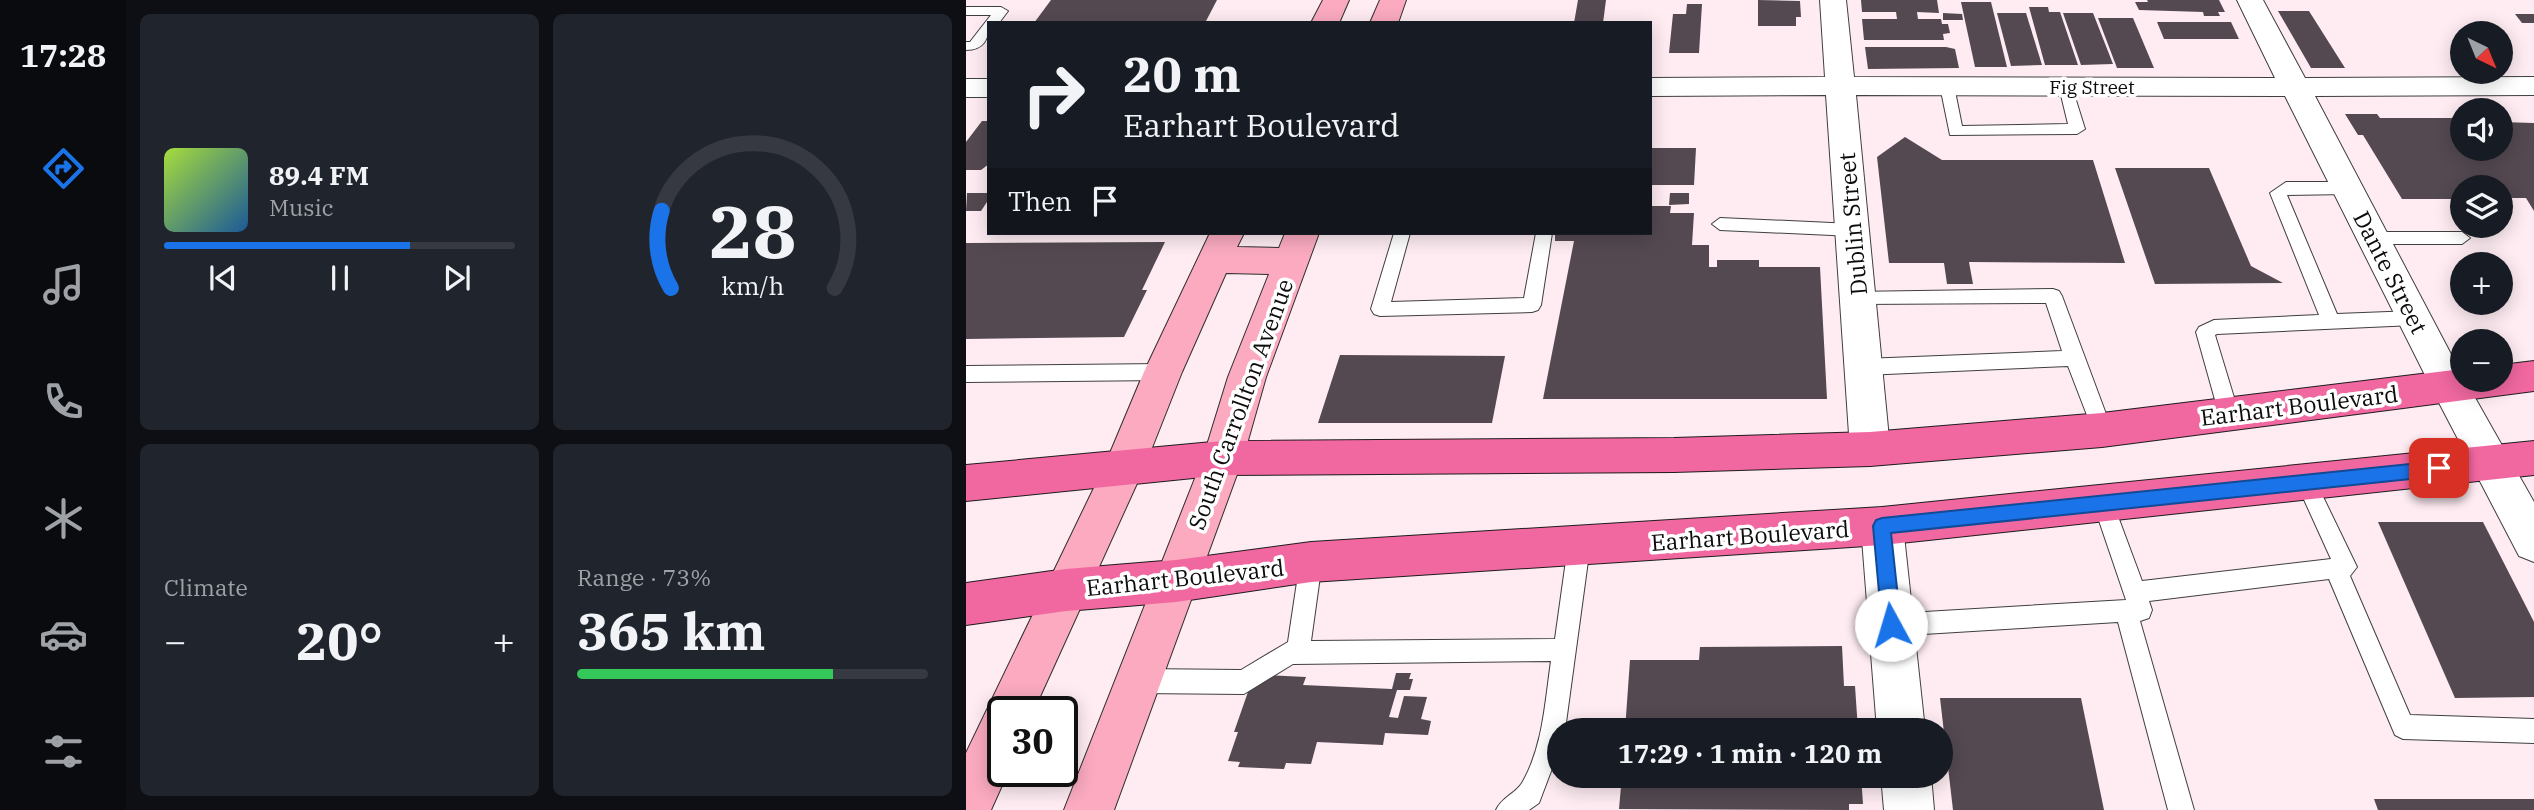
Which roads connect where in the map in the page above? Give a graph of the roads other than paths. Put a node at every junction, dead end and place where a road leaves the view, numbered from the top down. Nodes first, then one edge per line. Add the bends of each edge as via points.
1 (1336, 0) edge
2 (1393, 0) edge
3 (1833, 0) edge
4 (2250, 0) edge
5 (966, 11) edge
6 (994, 21) edge
7 (1326, 21) edge
8 (1385, 21) edge
9 (987, 30) edge
10 (966, 46) edge
11 (1841, 85) junction
12 (1947, 86) junction
13 (2534, 86) edge
14 (2066, 87) junction
15 (966, 88) edge
16 (987, 88) edge
17 (1652, 88) edge
18 (2297, 88) junction
19 (2348, 187) junction
20 (1720, 224) dead end
21 (1853, 230) junction
22 (1401, 235) edge
23 (1544, 235) edge
24 (2373, 238) junction
25 (2450, 238) edge
26 (1221, 246) edge
27 (1297, 247) edge
28 (1858, 298) junction
29 (2414, 318) junction
30 (2331, 322) junction
31 (2074, 358) junction
32 (1864, 367) junction
33 (1163, 372) junction
34 (966, 374) edge
35 (2534, 376) edge
36 (2513, 378) edge
37 (2449, 386) junction
38 (2230, 414) junction
39 (2102, 429) junction
40 (1870, 449) junction
41 (1223, 458) junction
42 (2534, 458) edge
43 (2492, 463) junction
44 (1124, 468) junction
45 (966, 482) edge
46 (2306, 482) junction
47 (2103, 503) junction
48 (1882, 526) junction
49 (2534, 542) edge
50 (1579, 546) junction
51 (1311, 562) junction
52 (2336, 569) junction
53 (1176, 581) junction
54 (1066, 590) junction
55 (2130, 601) junction
56 (966, 604) edge
57 (1891, 625) junction
58 (1566, 650) junction
59 (1298, 653) junction
60 (1139, 681) junction
61 (1012, 696) edge
62 (1900, 718) edge
63 (2534, 731) edge
64 (987, 749) edge
65 (1907, 788) edge
66 (966, 810) edge
67 (1089, 810) edge
68 (1509, 810) edge
69 (1909, 810) edge
70 (2181, 810) edge

1 - 7 main road
2 - 8 main road
3 - 11 street, Dublin Street
4 - 18 street, Dante Street
5 - 6 lane via 1001,11
9 - 10 lane via 974,46
11 - 12 street, Fig Street
11 - 17 street, Fig Street
11 - 21 street, Dublin Street
12 - 14 street, Fig Street
12 - 14 lane via 1955,131 2077,129
13 - 18 street, Fig Street
14 - 18 street, Fig Street
15 - 16 street
18 - 19 street, Dante Street
19 - 24 street, Dante Street
19 - 30 lane via 2286,188 2278,193
20 - 21 lane
21 - 28 street, Dublin Street
22 - 23 lane via 1380,309 1532,305
24 - 25 lane
24 - 29 street, Dante Street
26 - 27 main road
26 - 33 main road
27 - 41 main road, South Carrollton Avenue via 1247,377
28 - 31 lane via 2053,296
28 - 32 street, Dublin Street
29 - 30 lane
29 - 37 street, Dante Street
30 - 38 lane via 2214,327 2205,332
31 - 32 lane
31 - 39 lane
32 - 40 street, Dublin Street
33 - 34 lane
33 - 44 main road
35 - 36 main road, Earhart Boulevard
37 - 38 main road, Earhart Boulevard
37 - 43 street, Dante Street
38 - 39 main road, Earhart Boulevard
39 - 40 main road, Earhart Boulevard
40 - 41 main road, Earhart Boulevard
41 - 44 main road, Earhart Boulevard
41 - 53 main road, South Carrollton Avenue
42 - 43 main road, Earhart Boulevard
43 - 46 main road, Earhart Boulevard
43 - 49 street, Dante Street
44 - 45 main road, Earhart Boulevard
44 - 54 main road
46 - 47 main road, Earhart Boulevard
46 - 52 lane via 2346,567
47 - 48 main road, Earhart Boulevard
47 - 55 lane
48 - 50 main road, Earhart Boulevard
48 - 57 street
50 - 51 main road, Earhart Boulevard
50 - 58 lane
51 - 53 main road, Earhart Boulevard
51 - 59 lane
52 - 55 lane
52 - 63 lane via 2403,727
53 - 54 main road, Earhart Boulevard
53 - 60 main road, South Carrollton Avenue
54 - 56 main road, Earhart Boulevard
54 - 61 main road
55 - 57 lane
55 - 70 lane
57 - 62 street
58 - 59 lane
58 - 68 lane via 1552,738 1530,794
59 - 60 lane via 1290,653 1244,682
60 - 67 main road, South Carrollton Avenue
64 - 66 main road
65 - 69 street

